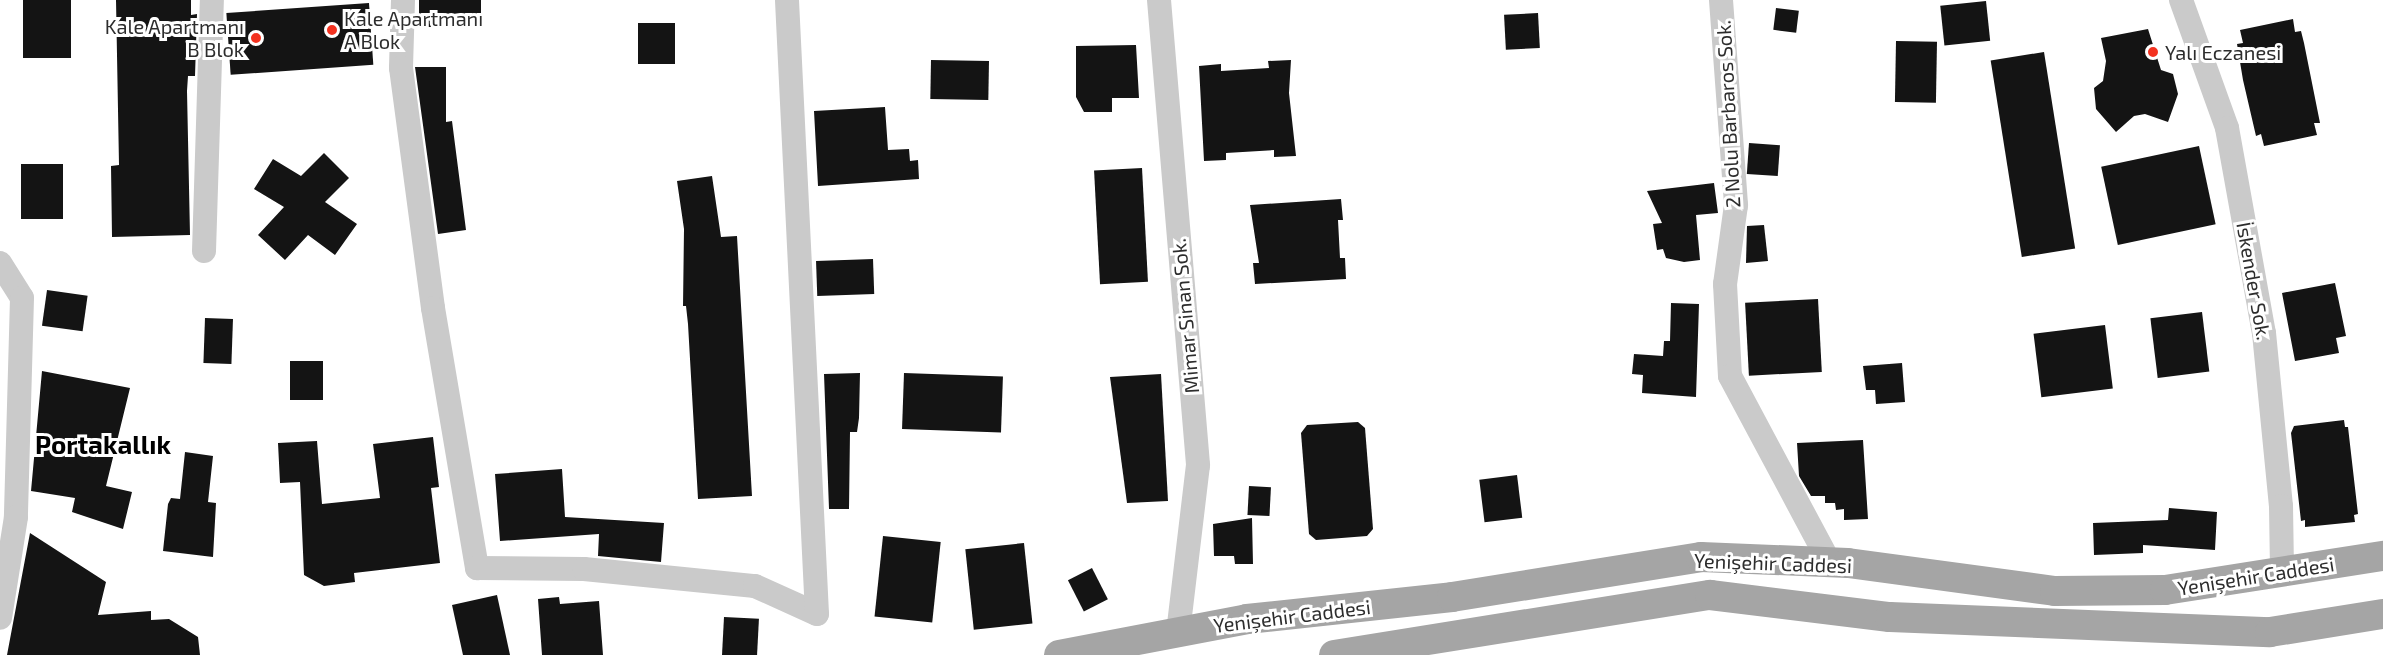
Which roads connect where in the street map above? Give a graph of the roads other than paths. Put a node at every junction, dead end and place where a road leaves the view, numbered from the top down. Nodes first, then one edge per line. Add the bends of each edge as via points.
1 (212, 0) edge
2 (402, 0) edge
3 (787, 0) edge
4 (1159, 0) edge
5 (1721, 0) edge
6 (2181, 0) edge
7 (204, 251) dead end
8 (0, 263) edge
9 (2383, 556) edge
10 (1830, 563) junction
11 (2283, 571) junction
12 (2383, 614) edge
13 (0, 618) edge
14 (1179, 632) junction
15 (1059, 655) edge
16 (1334, 655) edge

1 - 7 street
2 - 3 street via 402,80 433,308 477,568 584,569 755,586 817,614
4 - 14 street, Mimar Sinan Sok. via 1198,465
5 - 10 street, 2 Nolu Barbaros Sok. via 1736,205 1725,284 1730,376
6 - 11 street, İskender Sok. via 2227,128 2264,333 2281,506
8 - 13 street via 22,298 16,517
9 - 11 main road, Yenişehir Caddesi
10 - 11 main road, Yenişehir Caddesi via 2055,591 2165,590
10 - 14 main road, Yenişehir Caddesi via 1701,557 1487,592 1247,619
12 - 16 main road, Yenişehir Caddesi via 2270,632 1890,617 1710,595
14 - 15 main road, Yenişehir Caddesi

